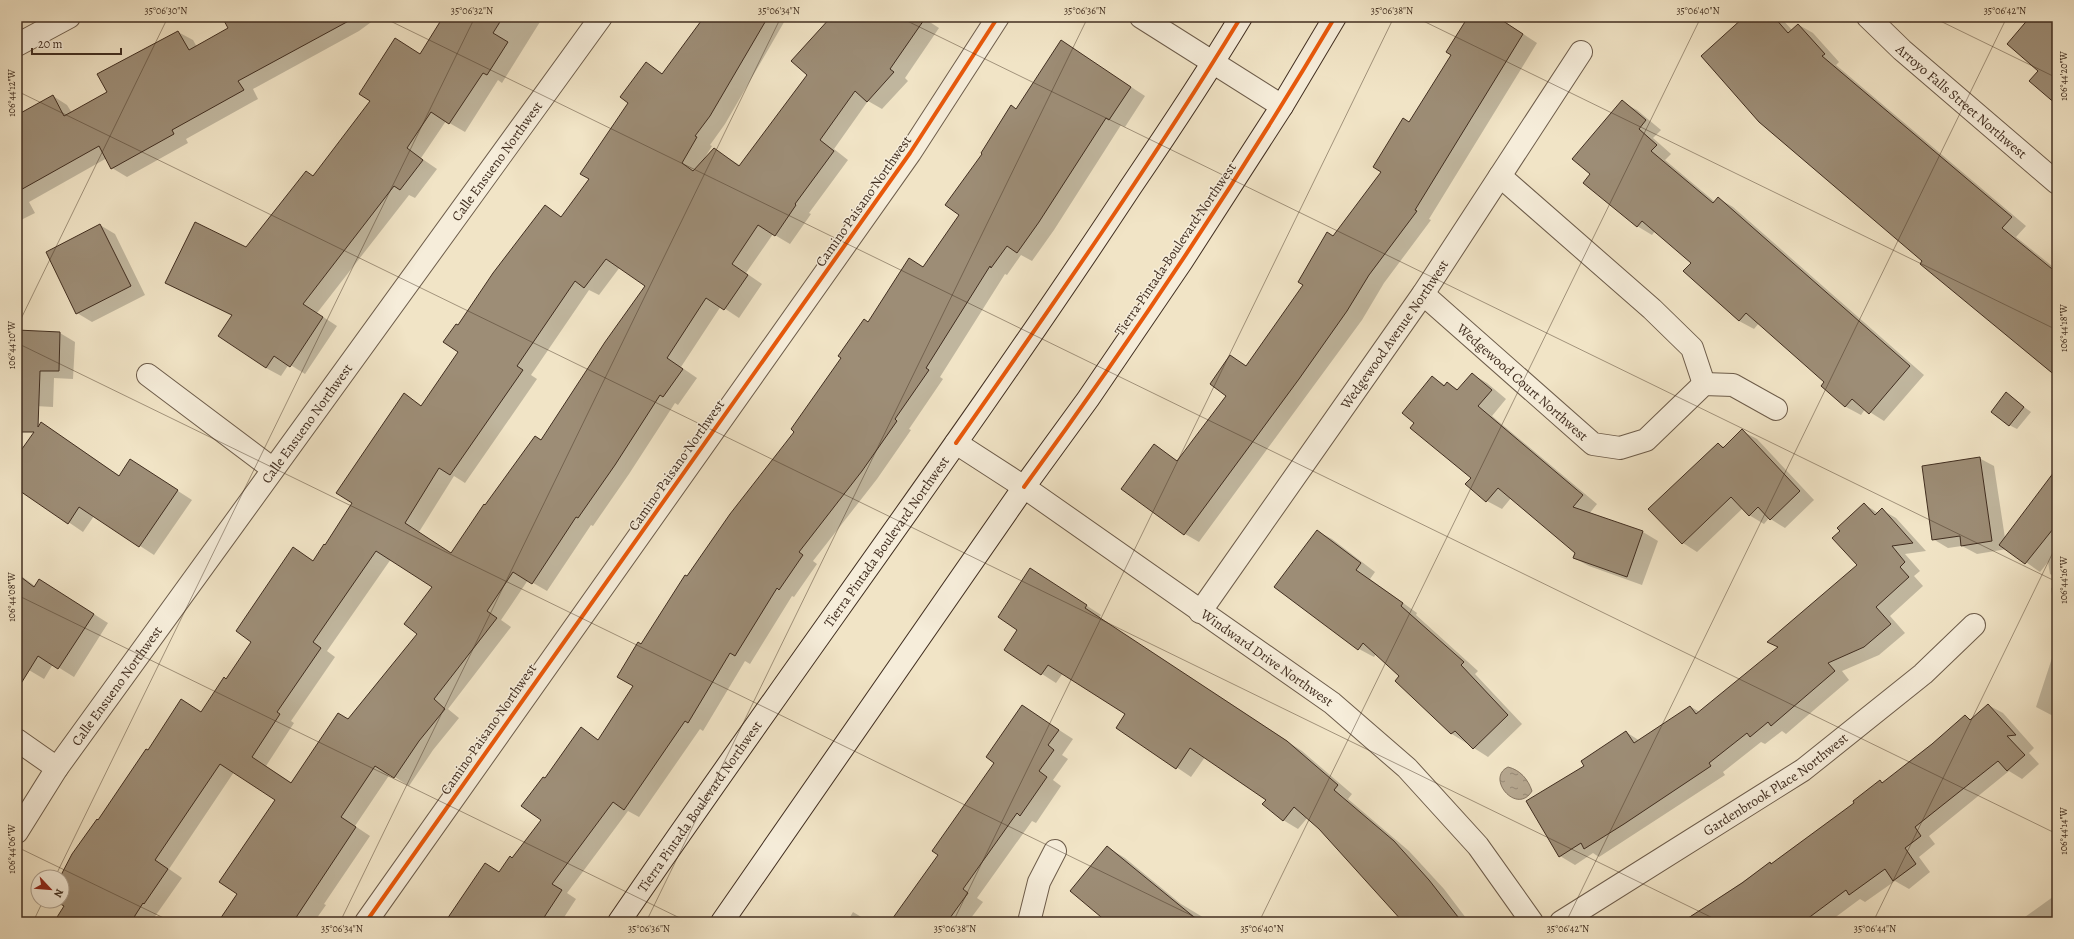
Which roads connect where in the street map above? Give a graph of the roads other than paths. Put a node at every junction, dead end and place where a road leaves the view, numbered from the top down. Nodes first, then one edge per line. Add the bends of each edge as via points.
1 (69, 17) edge
2 (601, 17) edge
3 (998, 17) edge
4 (1141, 17) edge
5 (1241, 17) edge
6 (1335, 17) edge
7 (1868, 17) edge
8 (17, 44) edge
9 (1581, 52) dead end
10 (1213, 63) junction
11 (1282, 106) junction
12 (1500, 176) junction
13 (2057, 183) edge
14 (1423, 294) junction
15 (148, 375) dead end
16 (1704, 384) junction
17 (1776, 409) dead end
18 (956, 443) junction
19 (273, 469) junction
20 (1024, 487) junction
21 (1200, 612) junction
22 (1974, 625) dead end
23 (17, 740) edge
24 (57, 768) junction
25 (17, 832) edge
26 (1055, 852) dead end
27 (366, 922) edge
28 (619, 922) edge
29 (722, 922) edge
30 (1029, 922) edge
31 (1532, 922) edge
32 (1561, 922) edge

1 - 8 street
2 - 19 street, Calle Ensueno Northwest
3 - 27 street, Camino Paisano Northwest via 910,153
4 - 10 street
5 - 10 street, Tierra Pintada Boulevard Northwest
6 - 11 street, Tierra Pintada Boulevard Northwest
7 - 13 street, Arroyo Falls Street Northwest via 1902,50
9 - 12 street, Wedgewood Avenue Northwest
10 - 11 street
10 - 18 street, Tierra Pintada Boulevard Northwest via 1062,292
11 - 20 street, Tierra Pintada Boulevard Northwest via 1088,399
12 - 14 street, Wedgewood Avenue Northwest
12 - 16 street via 1652,308 1692,348
14 - 16 street, Wedgewood Court Northwest via 1593,444 1620,448 1646,440
14 - 21 street, Wedgewood Avenue Northwest
15 - 19 street
16 - 17 street via 1733,385
18 - 20 street, Windward Drive Northwest
18 - 28 street, Tierra Pintada Boulevard Northwest
19 - 24 street, Calle Ensueno Northwest
20 - 21 street, Windward Drive Northwest
20 - 29 street, Tierra Pintada Boulevard Northwest
21 - 31 street, Windward Drive Northwest via 1332,703 1407,768 1478,846
22 - 32 street, Gardenbrook Place Northwest via 1923,674 1803,770
23 - 24 street
24 - 25 street, Calle Ensueno Northwest
26 - 30 street via 1039,882

